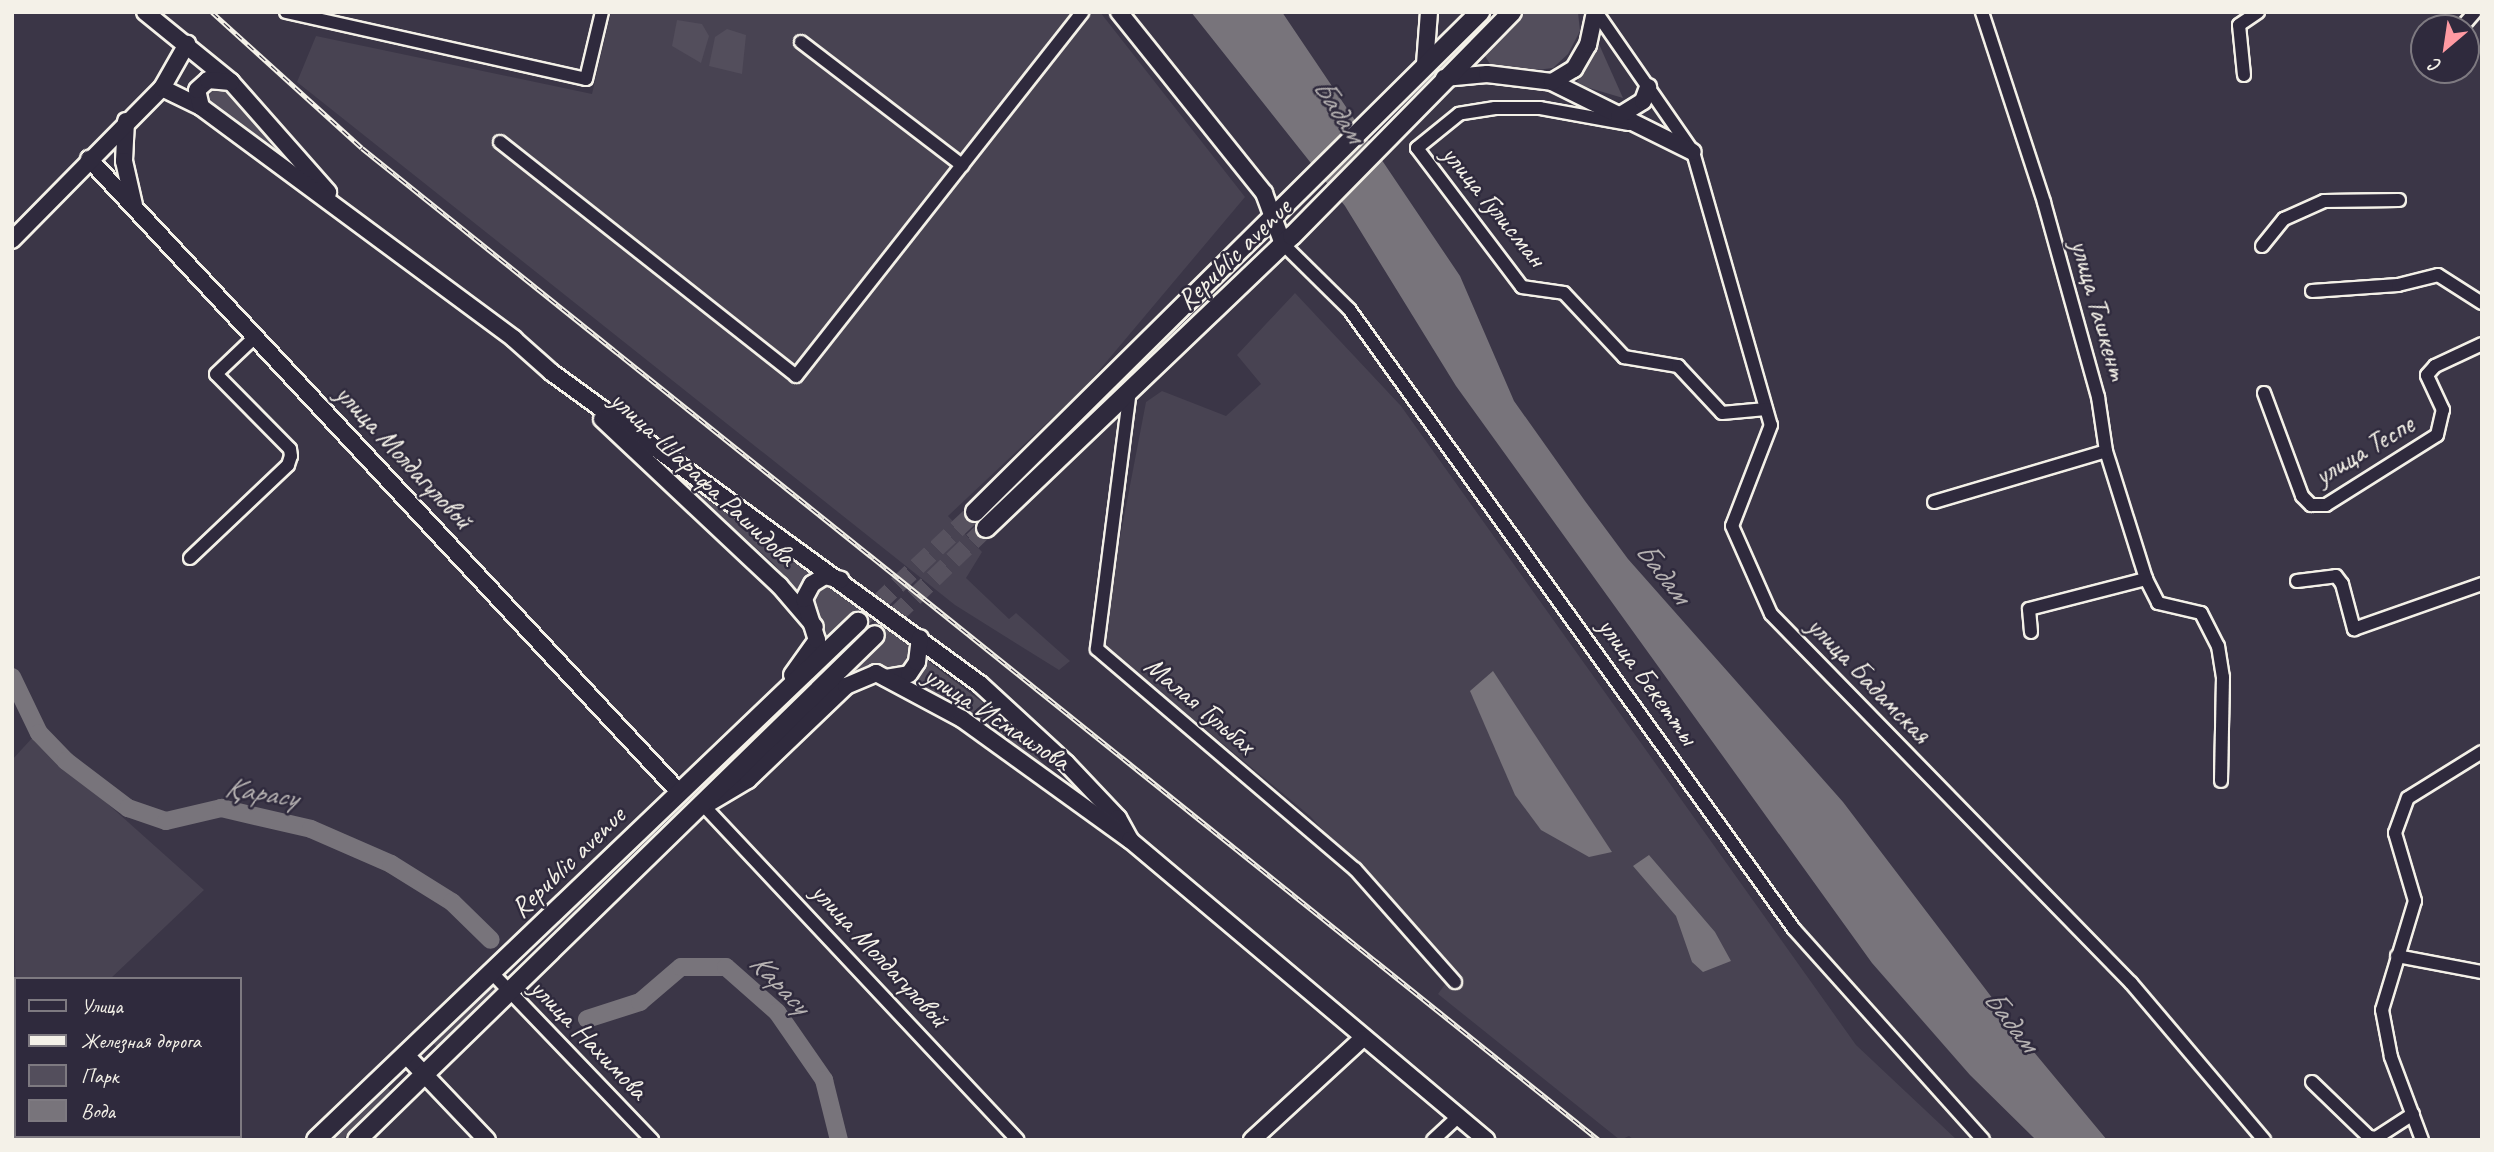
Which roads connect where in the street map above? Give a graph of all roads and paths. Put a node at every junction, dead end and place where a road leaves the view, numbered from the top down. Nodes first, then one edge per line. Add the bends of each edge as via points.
1 (145, 12) edge
2 (286, 12) edge
3 (603, 12) edge
4 (1082, 12) edge
5 (1119, 12) edge
6 (1429, 12) edge
7 (1480, 12) edge
8 (1596, 12) edge
9 (1982, 12) edge
10 (2258, 12) edge
11 (1510, 14) edge
12 (801, 42) dead end
13 (187, 44) junction
14 (1472, 51) junction
15 (1425, 64) junction
16 (1487, 74) junction
17 (2244, 75) dead end
18 (1444, 78) junction
19 (231, 82) junction
20 (1552, 82) junction
21 (1648, 87) junction
22 (162, 88) junction
23 (201, 107) junction
24 (1619, 116) junction
25 (126, 121) junction
26 (1640, 126) junction
27 (500, 142) dead end
28 (1693, 152) junction
29 (89, 159) junction
30 (962, 165) junction
31 (2399, 200) dead end
32 (134, 208) junction
33 (1274, 216) junction
34 (350, 218) junction
35 (12, 240) edge
36 (1287, 240) junction
37 (2262, 246) dead end
38 (2312, 291) dead end
39 (2482, 303) edge
40 (256, 336) junction
41 (2482, 344) edge
42 (551, 372) junction
43 (1130, 390) junction
44 (2264, 393) dead end
45 (1766, 409) junction
46 (2106, 451) junction
47 (1934, 502) dead end
48 (975, 512) tunnel mouth
49 (986, 528) tunnel mouth
50 (190, 558) dead end
51 (2146, 579) junction
52 (843, 581) junction
53 (2297, 581) dead end
54 (2482, 584) edge
55 (858, 622) tunnel mouth
56 (815, 627) junction
57 (2031, 632) dead end
58 (875, 635) tunnel mouth
59 (920, 638) junction
60 (886, 678) junction
61 (2482, 752) edge
62 (2221, 781) dead end
63 (684, 788) junction
64 (704, 806) junction
65 (1129, 840) junction
66 (2397, 956) junction
67 (491, 972) junction
68 (2482, 972) edge
69 (1454, 982) dead end
70 (512, 993) junction
71 (1362, 1040) junction
72 (405, 1054) junction
73 (425, 1075) junction
74 (2312, 1082) dead end
75 (2413, 1114) junction
76 (1459, 1116) junction
77 (316, 1140) edge
78 (357, 1140) edge
79 (487, 1140) edge
80 (652, 1140) edge
81 (1017, 1140) edge
82 (1252, 1140) edge
83 (1433, 1140) edge
84 (1486, 1140) edge
85 (1983, 1140) edge
86 (2264, 1140) edge
87 (2423, 1140) edge

1 - 13 main road
2 - 3 street via 586,79
4 - 30 street
5 - 33 main road via 1264,193
6 - 15 main road
7 - 15 main road, Republic avenue
8 - 20 main road via 1588,46 1574,69
8 - 21 street, улица Бадамская
9 - 46 street, улица Ташкент via 2043,202 2098,397
10 - 17 street via 2239,25
11 - 14 main road, Republic avenue
12 - 30 street
13 - 19 main road
13 - 22 main road
14 - 16 main road
14 - 18 main road, Republic avenue
15 - 33 main road, Republic avenue
16 - 18 main road
16 - 20 main road
18 - 36 main road, Republic avenue
19 - 23 main road via 208,80 197,90
19 - 34 main road
20 - 24 main road
21 - 24 main road via 1633,111
21 - 28 street, улица Бадамская
22 - 23 main road
22 - 25 main road
23 - 34 main road
24 - 26 main road
25 - 29 main road
25 - 32 main road via 124,161
26 - 28 main road
26 - 45 street, улица Гулисман via 1540,108 1495,108 1459,114 1417,148 1522,287 1564,293 1624,357 1678,366 1722,413
27 - 30 street via 796,376
28 - 45 street, улица Бадамская
29 - 32 main road, улица Молдагуловой
29 - 35 main road
31 - 37 street via 2324,201 2284,219
32 - 40 main road, улица Молдагуловой
33 - 36 main road
33 - 48 main road, Republic avenue
34 - 42 main road, улица Шарафа Рашидова via 514,339
36 - 43 main road, Republic avenue
36 - 85 street, улица Бекетты via 1349,309 1794,929
38 - 39 street via 2398,285 2438,275
40 - 50 street via 216,374 290,449 291,456 288,465
40 - 63 main road, улица Молдагуловой
41 - 44 street, улица Теспе via 2435,366 2427,375 2443,410 2437,435 2326,505 2311,505 2302,496
42 - 52 main road, улица Шарафа Рашидова
42 - 56 main road, улица Шарафа Рашидова via 779,585
43 - 49 main road, Republic avenue
43 - 69 street, Малая Гульбах via 1097,649 1355,869
45 - 86 street, улица Бадамская via 1771,425 1732,526 1771,614 2131,983
46 - 47 street
46 - 51 street, улица Ташкент
51 - 57 street via 2029,609
51 - 62 street via 2158,603 2194,609 2208,618 2223,677
52 - 56 main road via 825,576 812,583 804,598
52 - 59 main road, улица Исмаилова
53 - 54 street via 2336,576 2354,629
55 - 63 main road, Republic avenue
56 - 63 main road via 817,640 803,664 720,744
58 - 64 main road, Republic avenue
59 - 60 main road via 917,662 909,674
59 - 65 main road, улица Исмаилова via 980,684 1066,763 1118,818
60 - 64 main road, улица Исмаилова via 876,673 846,686 748,780
60 - 65 main road, улица Исмаилова via 972,726
61 - 66 street via 2408,798 2395,834 2415,901
63 - 67 main road, Republic avenue
64 - 70 main road, Republic avenue
64 - 81 street, улица Молдагуловой
65 - 71 main road, улица Исмаилова
66 - 68 street
66 - 75 street via 2382,1010 2391,1057
67 - 70 street, улица Нахимова
67 - 72 main road, Republic avenue
70 - 73 main road, Republic avenue
70 - 80 street, улица Нахимова
71 - 76 main road, улица Исмаилова
71 - 82 main road
72 - 73 main road
72 - 77 main road, Republic avenue
73 - 78 main road, Republic avenue
73 - 79 main road
74 - 75 street via 2369,1138
75 - 87 street
76 - 83 street
76 - 84 main road, улица Исмаилова

